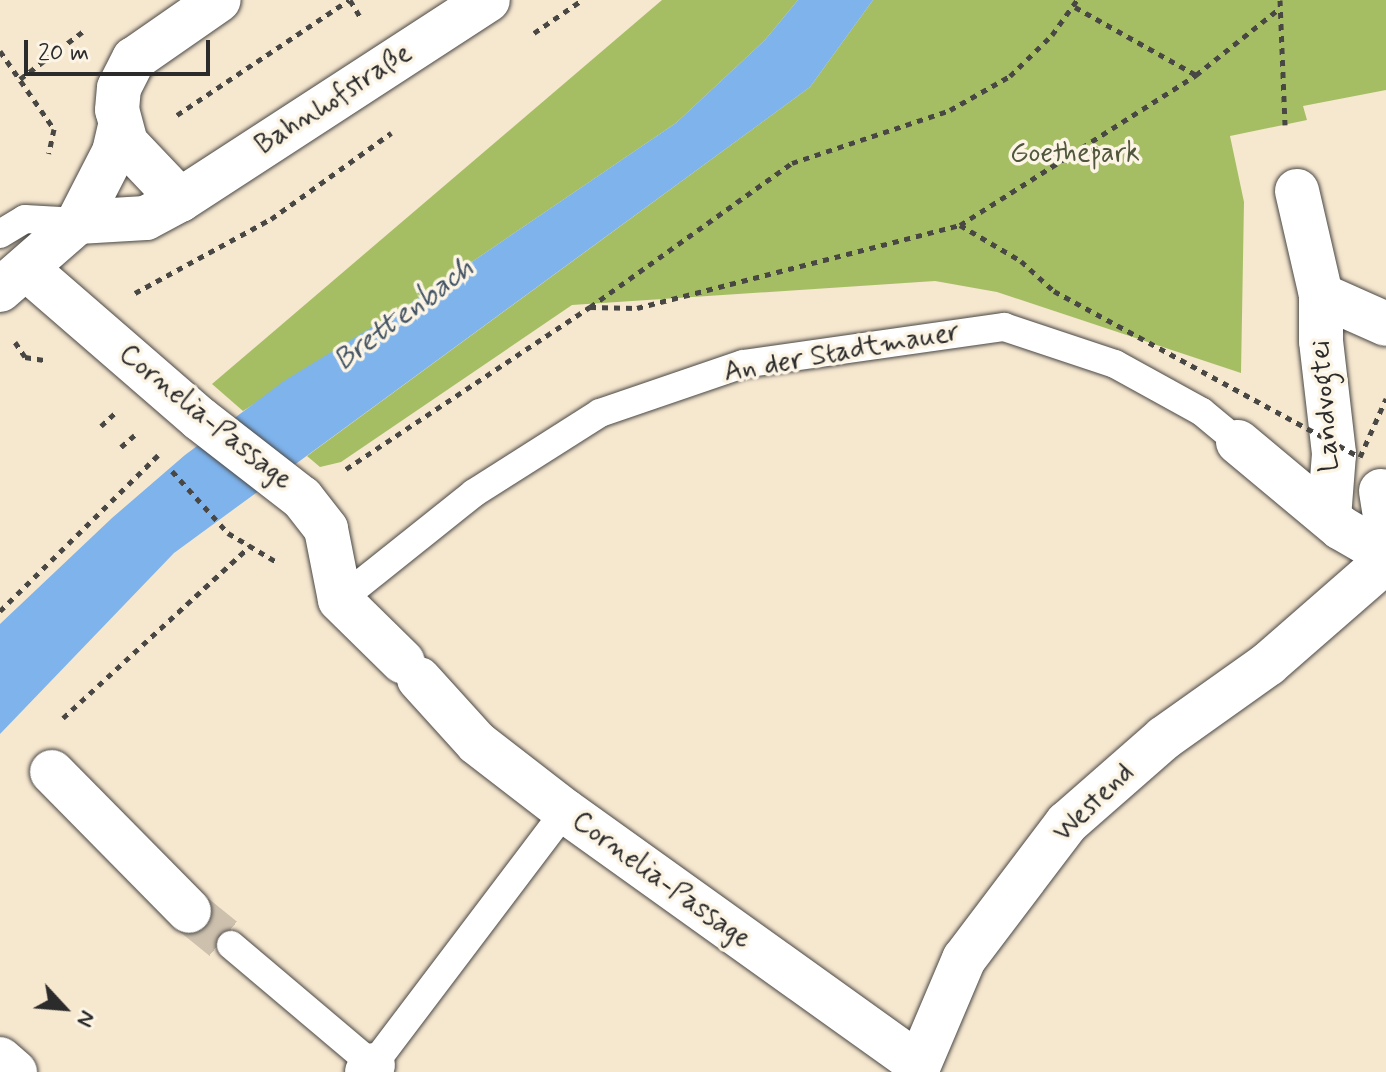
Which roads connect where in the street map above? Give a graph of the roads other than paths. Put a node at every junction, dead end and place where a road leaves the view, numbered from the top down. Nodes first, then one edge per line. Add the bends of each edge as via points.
1 (219, 0) edge
2 (488, 0) edge
3 (125, 137) junction
4 (1297, 191) dead end
5 (180, 200) junction
6 (78, 222) junction
7 (0, 234) edge
8 (14, 280) edge
9 (1321, 295) junction
10 (1386, 324) edge
11 (1238, 442) joint
12 (1329, 517) junction
13 (1386, 554) edge
14 (1386, 561) edge
15 (340, 600) junction
16 (52, 772) road end
17 (565, 811) junction
18 (189, 911) tunnel mouth
19 (231, 945) tunnel mouth
20 (0, 1059) edge
21 (917, 1068) edge
22 (370, 1069) edge
23 (15, 1072) edge

1 - 3 street via 134,59 119,88
2 - 5 street, Bahnhofstraße
3 - 5 street
3 - 6 street
4 - 9 street, Landvogtei
5 - 6 street, Bahnhofstraße via 146,218
6 - 7 lane via 25,219
6 - 8 street
8 - 15 street, Cornelia-Passage via 294,491 326,529
9 - 10 street, Landvogtei
9 - 12 street, Landvogtei via 1334,454
11 - 12 street, Landvogtei
11 - 15 lane, An der Stadtmauer via 1202,412 1115,364 1004,327 743,364 600,413 474,493
12 - 13 street, Landvogtei
14 - 21 street, Westend via 1347,598 1164,738 1067,823 964,959
15 - 17 street, Cornelia-Passage via 477,743
16 - 18 street
17 - 21 street, Cornelia-Passage
17 - 22 lane
19 - 22 lane
20 - 23 street

